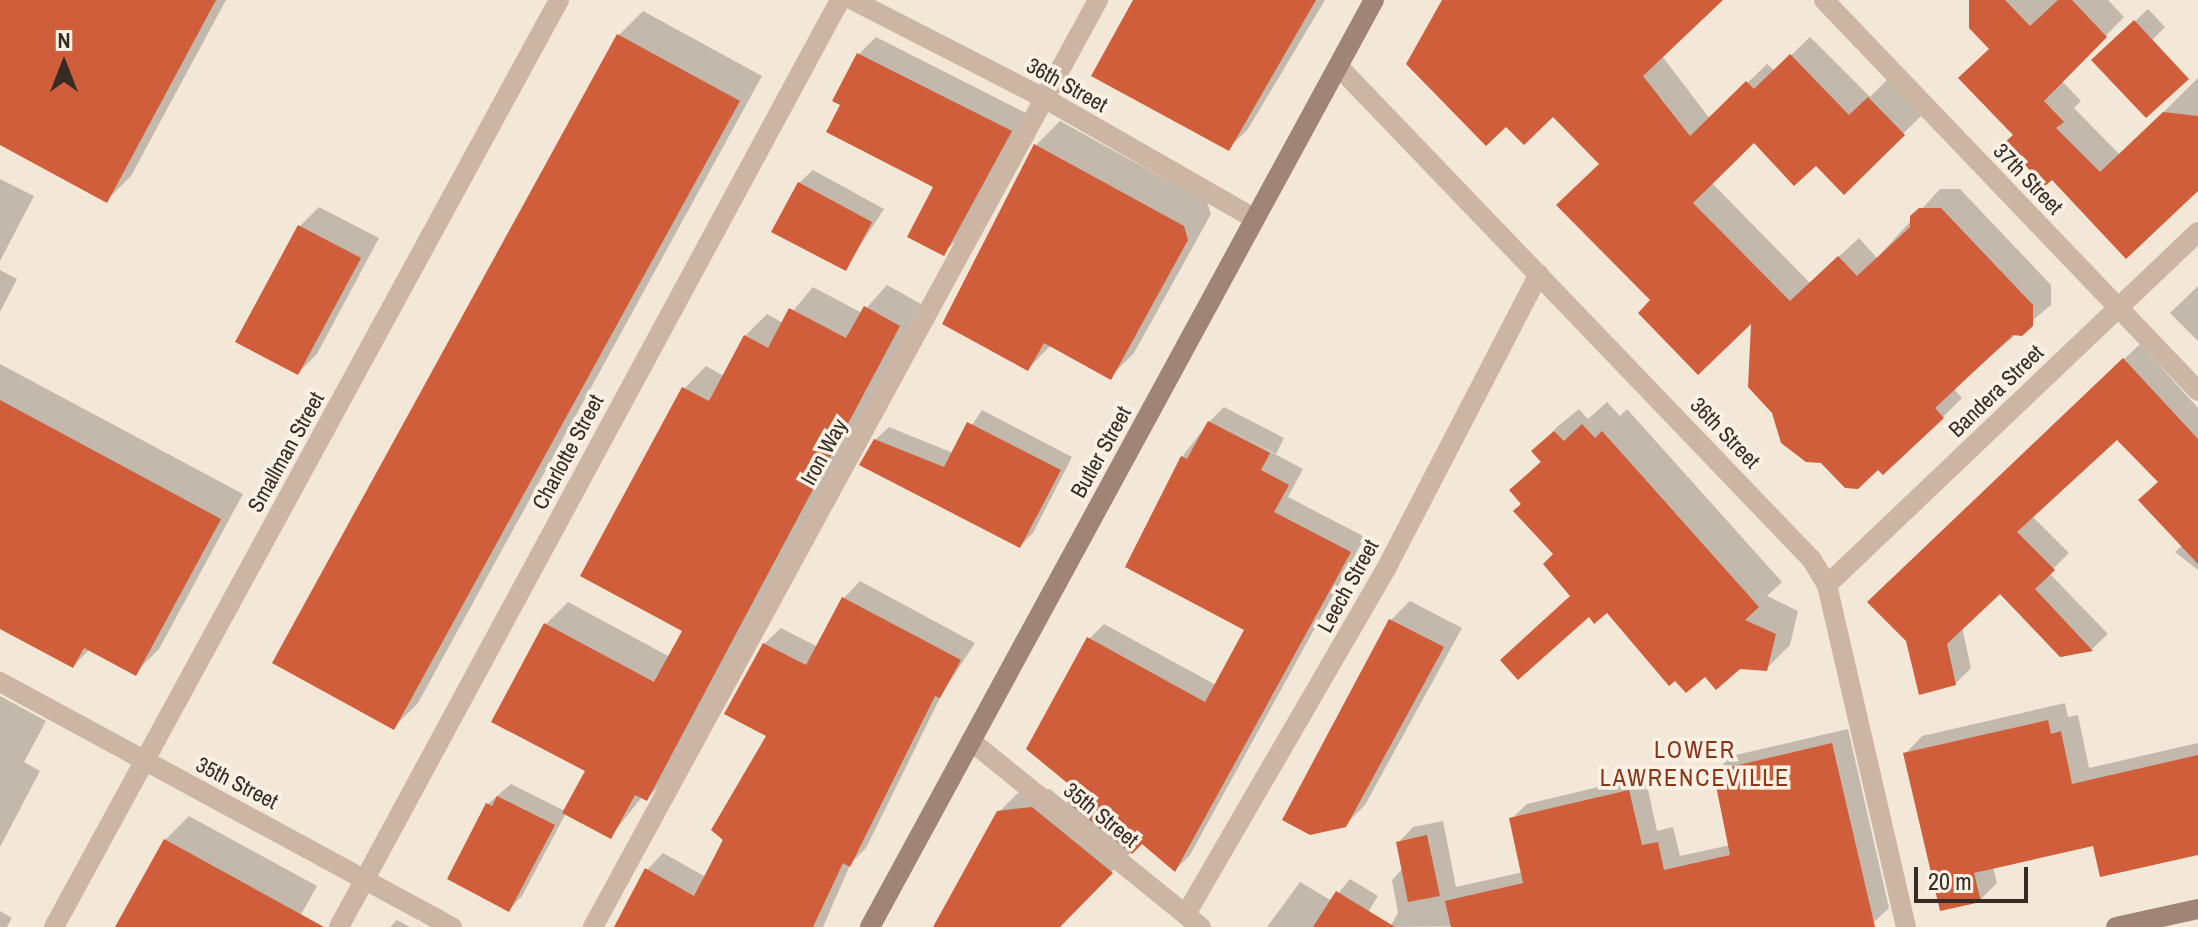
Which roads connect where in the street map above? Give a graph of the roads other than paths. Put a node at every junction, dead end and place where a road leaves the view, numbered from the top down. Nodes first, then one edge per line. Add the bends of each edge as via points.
1 (559, 0) edge
2 (840, 0) edge
3 (853, 0) edge
4 (1098, 0) edge
5 (1374, 0) edge
6 (1824, 0) edge
7 (1338, 66) junction
8 (1044, 98) junction
9 (1255, 219) junction
10 (2198, 232) edge
11 (1539, 274) junction
12 (2118, 308) junction
13 (2198, 391) edge
14 (1827, 585) junction
15 (0, 682) edge
16 (971, 741) junction
17 (145, 762) junction
18 (365, 879) junction
19 (2198, 909) edge
20 (1194, 921) edge
21 (54, 927) edge
22 (339, 927) edge
23 (452, 927) edge
24 (593, 927) edge
25 (870, 927) edge
26 (1906, 927) edge
27 (2116, 927) edge

1 - 17 street, Smallman Street
2 - 18 street, Charlotte Street
3 - 8 street, 36th Street
4 - 8 street, Iron Way
5 - 7 main road, Butler Street
6 - 12 street, 37th Street
7 - 9 main road, Butler Street
7 - 11 street, 36th Street
8 - 9 street, 36th Street
8 - 24 street, Iron Way
9 - 16 main road, Butler Street
10 - 12 street, Bandera Street
11 - 14 street, 36th Street via 1812,560
11 - 20 street, Leech Street
12 - 13 street, 37th Street
12 - 14 street, Bandera Street
14 - 26 street, 36th Street
15 - 17 street, 35th Street
16 - 20 street, 35th Street
16 - 25 main road, Butler Street
17 - 18 street, 35th Street
17 - 21 street, Smallman Street
18 - 22 street, Charlotte Street
18 - 23 street, 35th Street
19 - 27 main road

